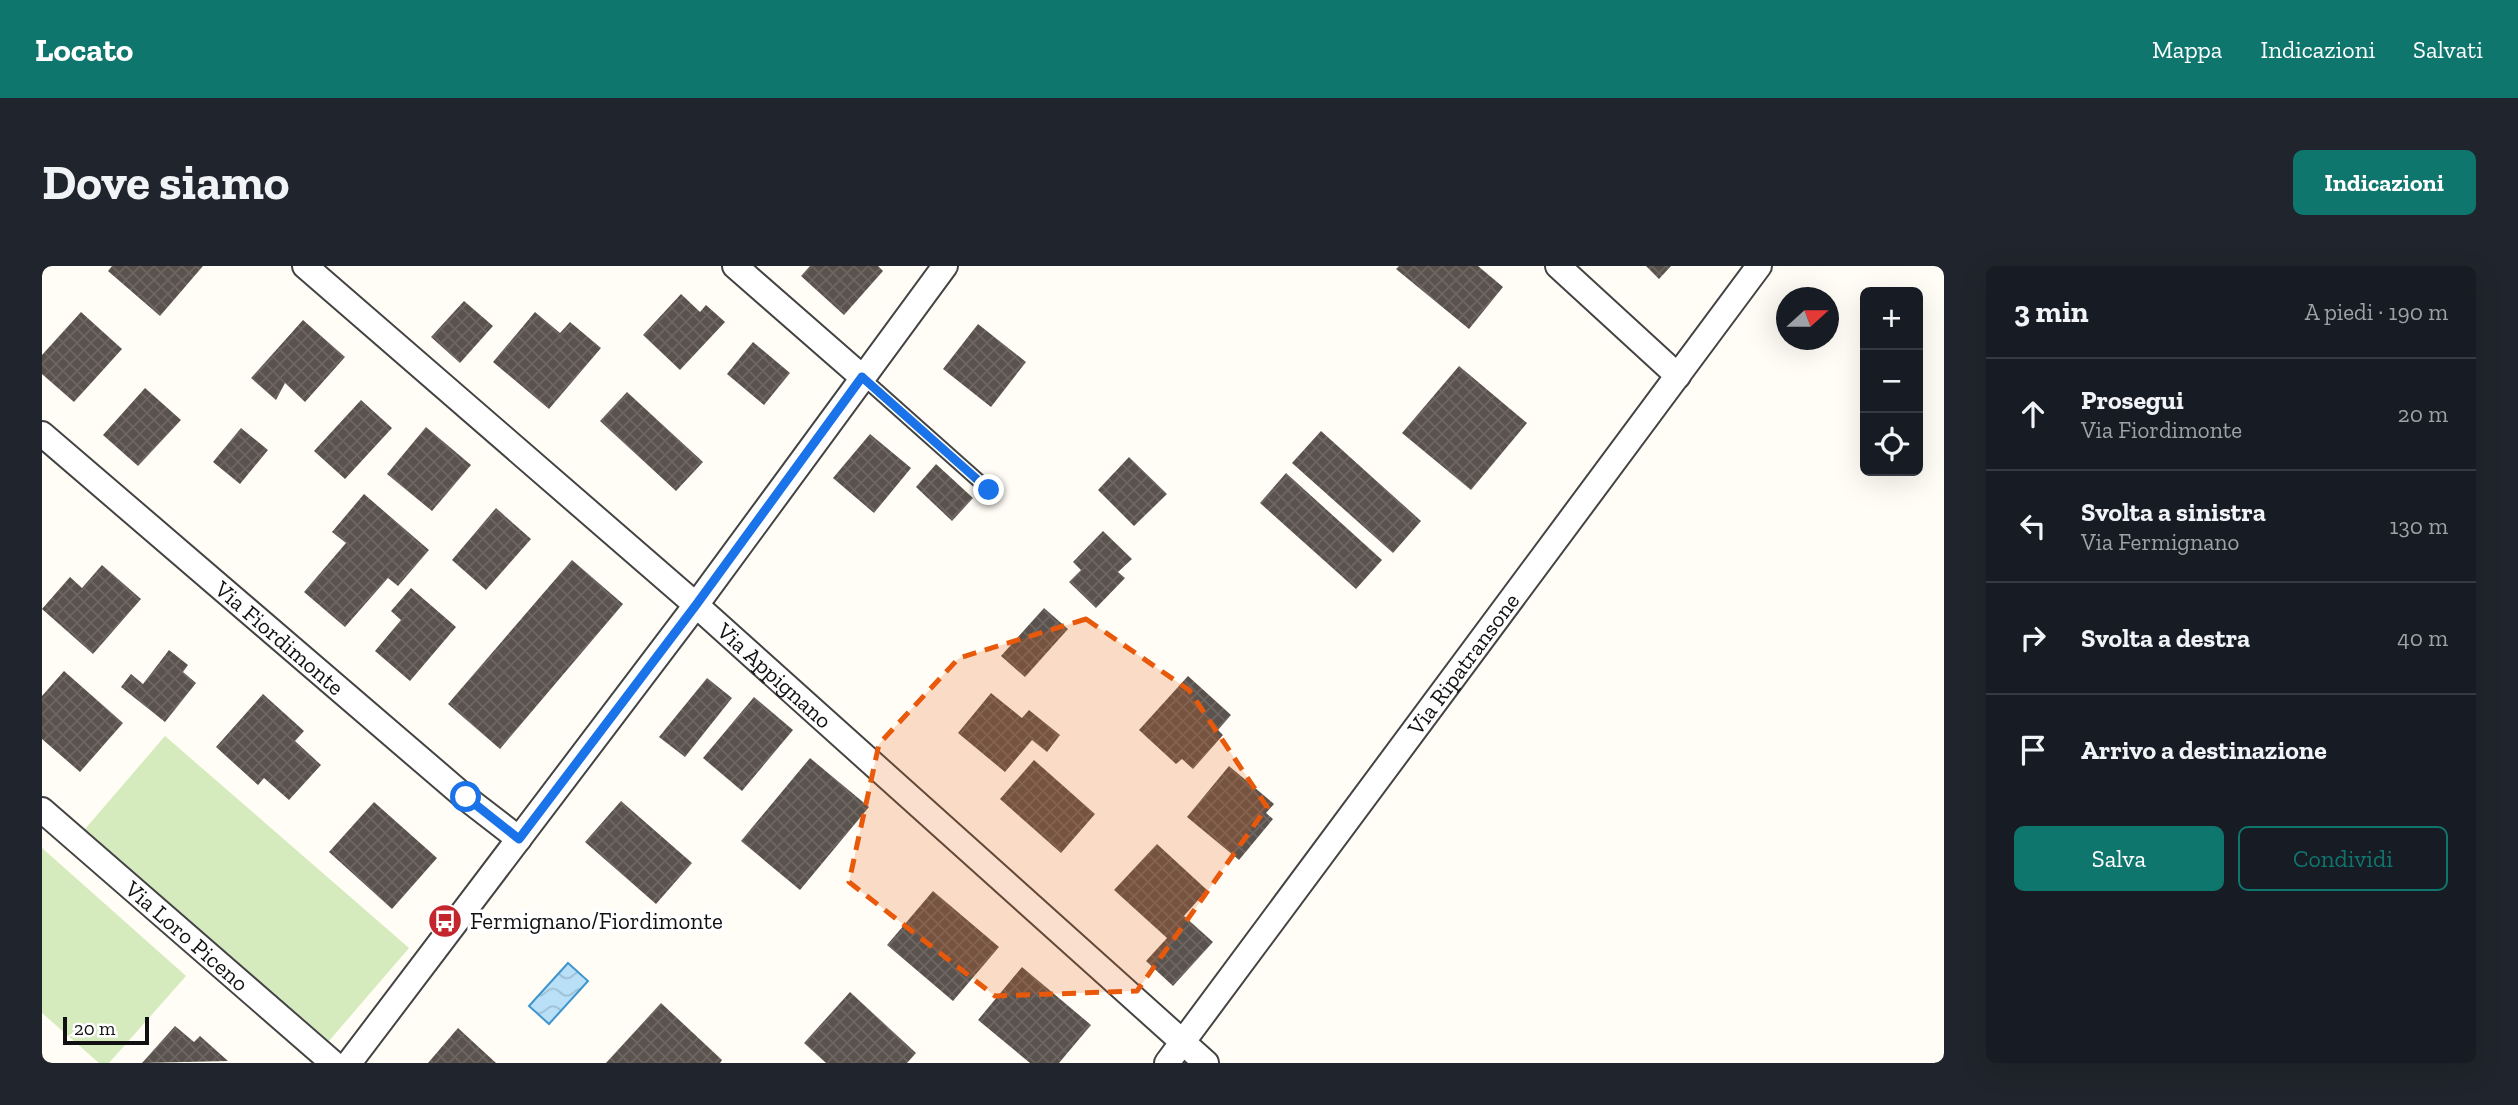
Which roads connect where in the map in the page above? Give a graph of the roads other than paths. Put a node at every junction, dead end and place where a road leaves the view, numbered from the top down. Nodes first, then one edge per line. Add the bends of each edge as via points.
1 (305, 266) edge
2 (735, 266) edge
3 (945, 266) edge
4 (1558, 266) edge
5 (1759, 266) edge
6 (1678, 376) junction
7 (862, 377) junction
8 (42, 434) edge
9 (989, 490) dead end
10 (696, 605) junction
11 (42, 810) edge
12 (519, 839) junction
13 (1182, 1043) junction
14 (333, 1063) edge
15 (349, 1063) edge
16 (1167, 1063) edge
17 (1206, 1063) edge

1 - 10 street, Via Appignano
2 - 7 street
3 - 7 street
4 - 6 street
5 - 6 street, Via Ripatransone
6 - 13 street, Via Ripatransone
7 - 9 lane
7 - 10 street
8 - 12 street, Via Fiordimonte
10 - 12 street
10 - 13 street, Via Appignano
11 - 14 street, Via Loro Piceno
12 - 15 street
13 - 16 street, Via Ripatransone
13 - 17 street, Via Appignano

